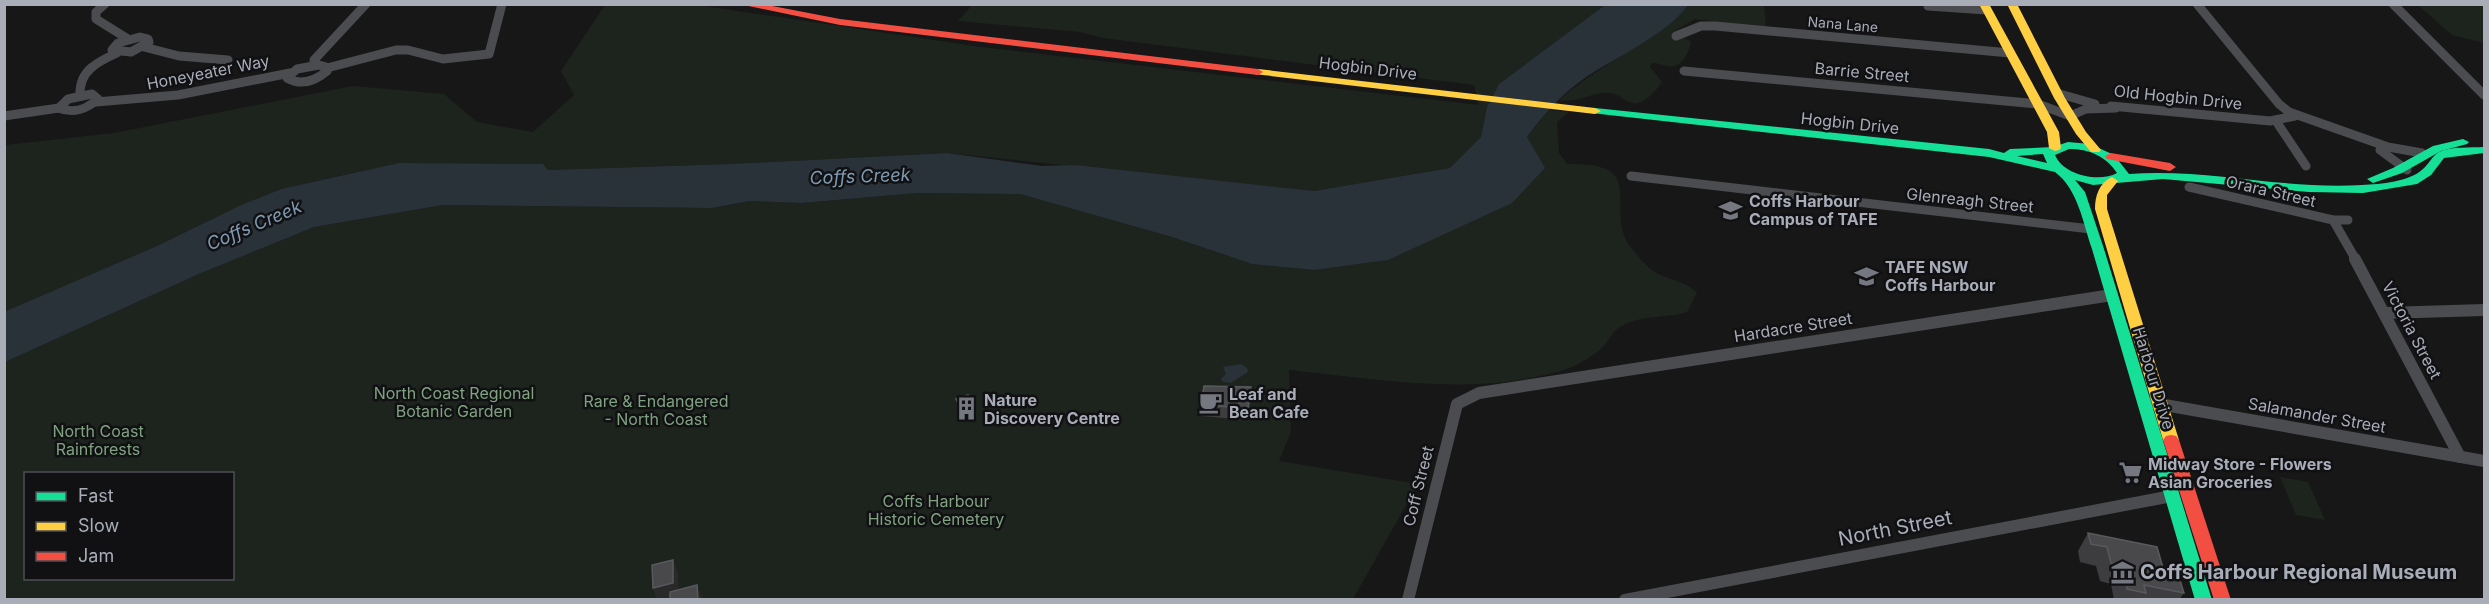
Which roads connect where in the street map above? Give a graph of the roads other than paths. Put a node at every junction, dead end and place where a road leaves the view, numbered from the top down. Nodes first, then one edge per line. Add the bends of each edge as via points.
1 (366, 4) edge
2 (502, 4) edge
3 (744, 4) edge
4 (2012, 4) edge
5 (2197, 4) edge
6 (2393, 4) edge
7 (102, 6) edge
8 (1928, 6) dead end
9 (1986, 7) edge
10 (1676, 36) dead end
11 (128, 39) junction
12 (144, 47) junction
13 (117, 52) junction
14 (2010, 53) junction
15 (228, 60) dead end
16 (314, 65) junction
17 (327, 68) junction
18 (1684, 71) dead end
19 (290, 73) junction
20 (2060, 94) junction
21 (2484, 94) edge
22 (80, 95) junction
23 (96, 102) junction
24 (2038, 104) junction
25 (59, 108) junction
26 (2116, 108) junction
27 (4, 116) edge
28 (2070, 116) junction
29 (2295, 116) junction
30 (2276, 121) junction
31 (2346, 131) junction
32 (2484, 143) edge
33 (2053, 149) junction
34 (2095, 150) junction
35 (2484, 150) edge
36 (1989, 153) junction
37 (2422, 153) junction
38 (2111, 157) junction
39 (2306, 166) dead end
40 (2061, 170) junction
41 (2407, 170) junction
42 (1631, 176) dead end
43 (2115, 179) junction
44 (2189, 187) dead end
45 (2333, 220) junction
46 (2348, 220) dead end
47 (2091, 229) junction
48 (2112, 295) junction
49 (2484, 310) edge
50 (2386, 313) junction
51 (1479, 393) joint
52 (2144, 401) junction
53 (2159, 404) junction
54 (2460, 457) junction
55 (2484, 461) edge
56 (2172, 496) junction
57 (1408, 600) edge
58 (1625, 600) edge
59 (2204, 600) edge
60 (2223, 600) edge

1 - 16 street via 314,60
2 - 17 street via 489,54 443,59 396,50
3 - 36 main road, Hogbin Drive via 840,22 1588,111
4 - 20 main road
5 - 29 street via 2278,104
6 - 21 street
7 - 11 street via 95,15 99,22
8 - 9 street
9 - 14 main road
10 - 14 street, Nana Lane via 1701,26 1715,26
11 - 12 street via 148,39
11 - 13 street via 112,48
12 - 13 street
12 - 15 street via 179,56
13 - 22 street via 84,73
14 - 24 main road
16 - 17 street
16 - 19 street
17 - 19 street via 322,76 306,81 291,81 287,78
18 - 24 street, Barrie Street
19 - 23 street, Honeyeater Way via 266,74 226,86 153,99
20 - 26 street, Old Hogbin Drive
20 - 28 main road
22 - 23 street via 96,95
22 - 25 street via 64,101
23 - 25 street, Honeyeater Way via 75,110
24 - 28 street, Barrie Street
24 - 33 main road via 2053,132
25 - 27 street, Honeyeater Way
26 - 28 street via 2086,109
26 - 30 street, Old Hogbin Drive
28 - 34 main road via 2080,135
29 - 30 street, Old Hogbin Drive
29 - 31 street
30 - 39 street
31 - 37 street via 2388,147
31 - 41 street
32 - 37 main road via 2443,143
33 - 34 main road, Hogbin Drive via 2073,145
33 - 36 main road, Hogbin Drive
33 - 40 main road, Harbour Drive via 2049,159
34 - 38 main road
35 - 43 main road via 2448,153 2440,156 2422,177 2379,188 2308,188 2163,175
36 - 40 main road, Hogbin Drive
37 - 41 main road
38 - 41 main road via 2165,167 2307,180 2381,178
38 - 43 main road via 2122,168
40 - 43 main road, Hogbin Drive via 2093,181
40 - 47 main road, Harbour Drive via 2079,192
42 - 47 street, Glenreagh Street
43 - 53 main road, Harbour Drive via 2101,195 2101,209
44 - 45 street, Orara Street
45 - 46 street, Orara Street
45 - 50 street, Victoria Street
47 - 48 main road, Harbour Drive
48 - 51 street, Hardacre Street
48 - 52 main road, Harbour Drive
49 - 50 street
50 - 54 street, Victoria Street
51 - 57 street, Coff Street via 1457,404
52 - 53 street, Salamander Street
52 - 56 main road, Harbour Drive
53 - 54 street, Salamander Street
53 - 60 main road, Harbour Drive
54 - 55 street, Salamander Street
56 - 58 street, North Street
56 - 59 main road, Harbour Drive

